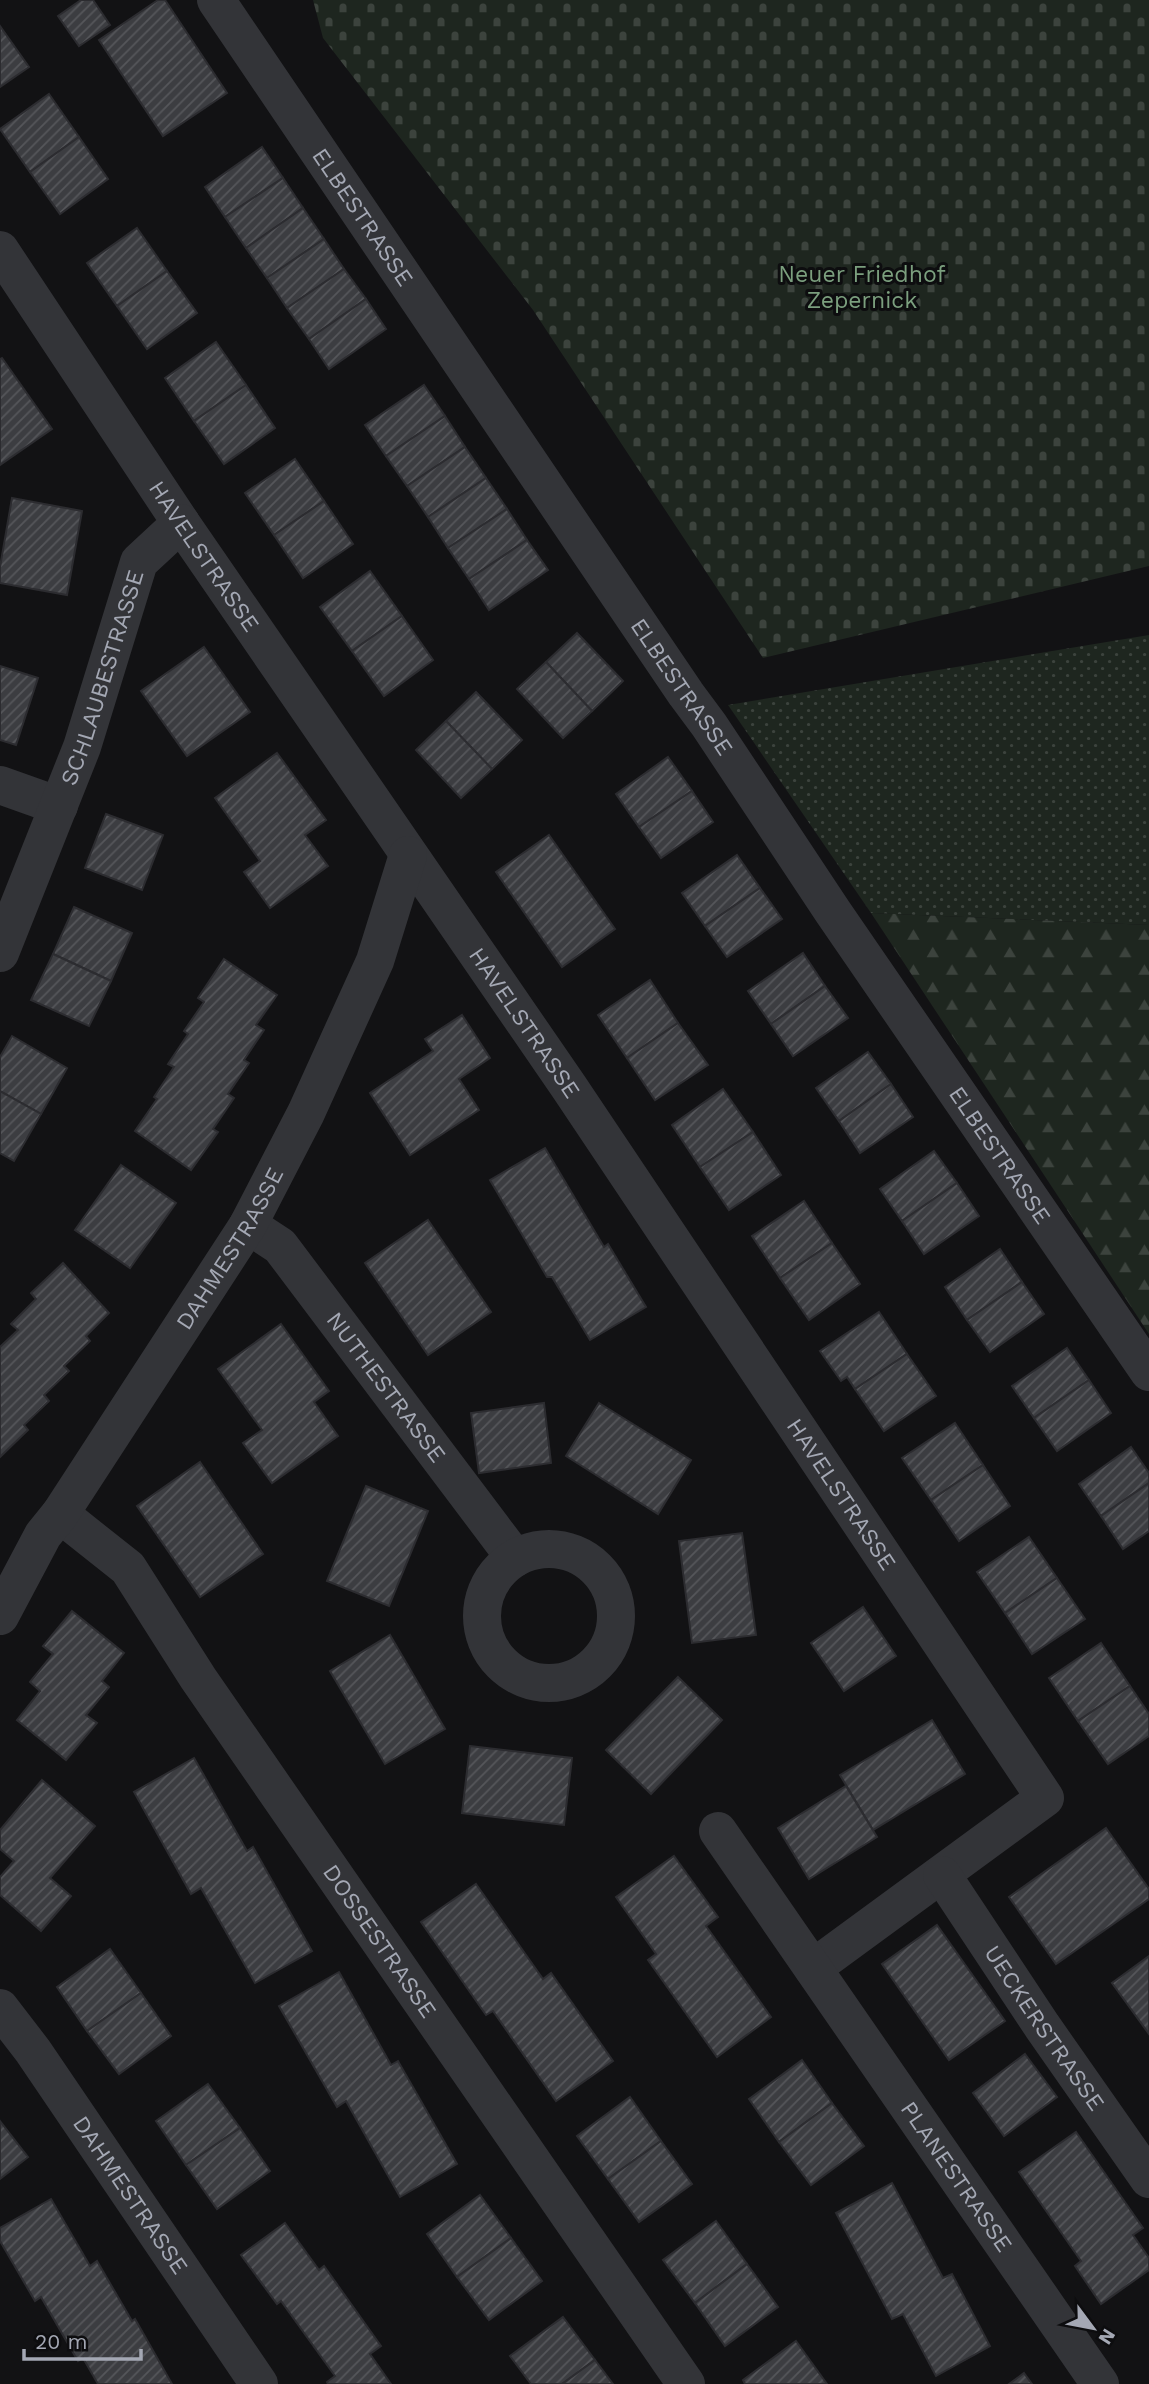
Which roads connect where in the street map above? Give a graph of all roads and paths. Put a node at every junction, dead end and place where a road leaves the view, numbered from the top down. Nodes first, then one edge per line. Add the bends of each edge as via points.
1 (216, 0) edge
2 (0, 250) edge
3 (181, 523) junction
4 (0, 785) edge
5 (58, 806) junction
6 (408, 855) junction
7 (0, 953) edge
8 (248, 1226) junction
9 (1149, 1372) edge
10 (60, 1514) junction
11 (515, 1558) dead end
12 (0, 1616) edge
13 (718, 1831) dead end
14 (942, 1875) junction
15 (813, 1968) junction
16 (0, 2008) edge
17 (1149, 2179) edge
18 (259, 2384) edge
19 (686, 2384) edge
20 (1100, 2384) edge

1 - 9 street, ELBESTRASSE
2 - 3 street, HAVELSTRASSE
3 - 5 street, SCHLAUBESTRASSE via 139,562 82,747
3 - 6 street, HAVELSTRASSE
4 - 5 street, SCHLAUBESTRASSE
5 - 7 street, SCHLAUBESTRASSE
6 - 8 street, DAHMESTRASSE via 375,961
6 - 14 street, HAVELSTRASSE via 569,1087 1045,1798
8 - 10 street, DAHMESTRASSE
8 - 11 street, NUTHESTRASSE via 280,1246
10 - 12 street, DAHMESTRASSE via 43,1535
10 - 19 street, DOSSESTRASSE via 128,1568 198,1678
13 - 15 street, PLANESTRASSE
14 - 15 street
14 - 17 street, UECKERSTRASSE
15 - 20 street, PLANESTRASSE
16 - 18 street, DAHMESTRASSE

